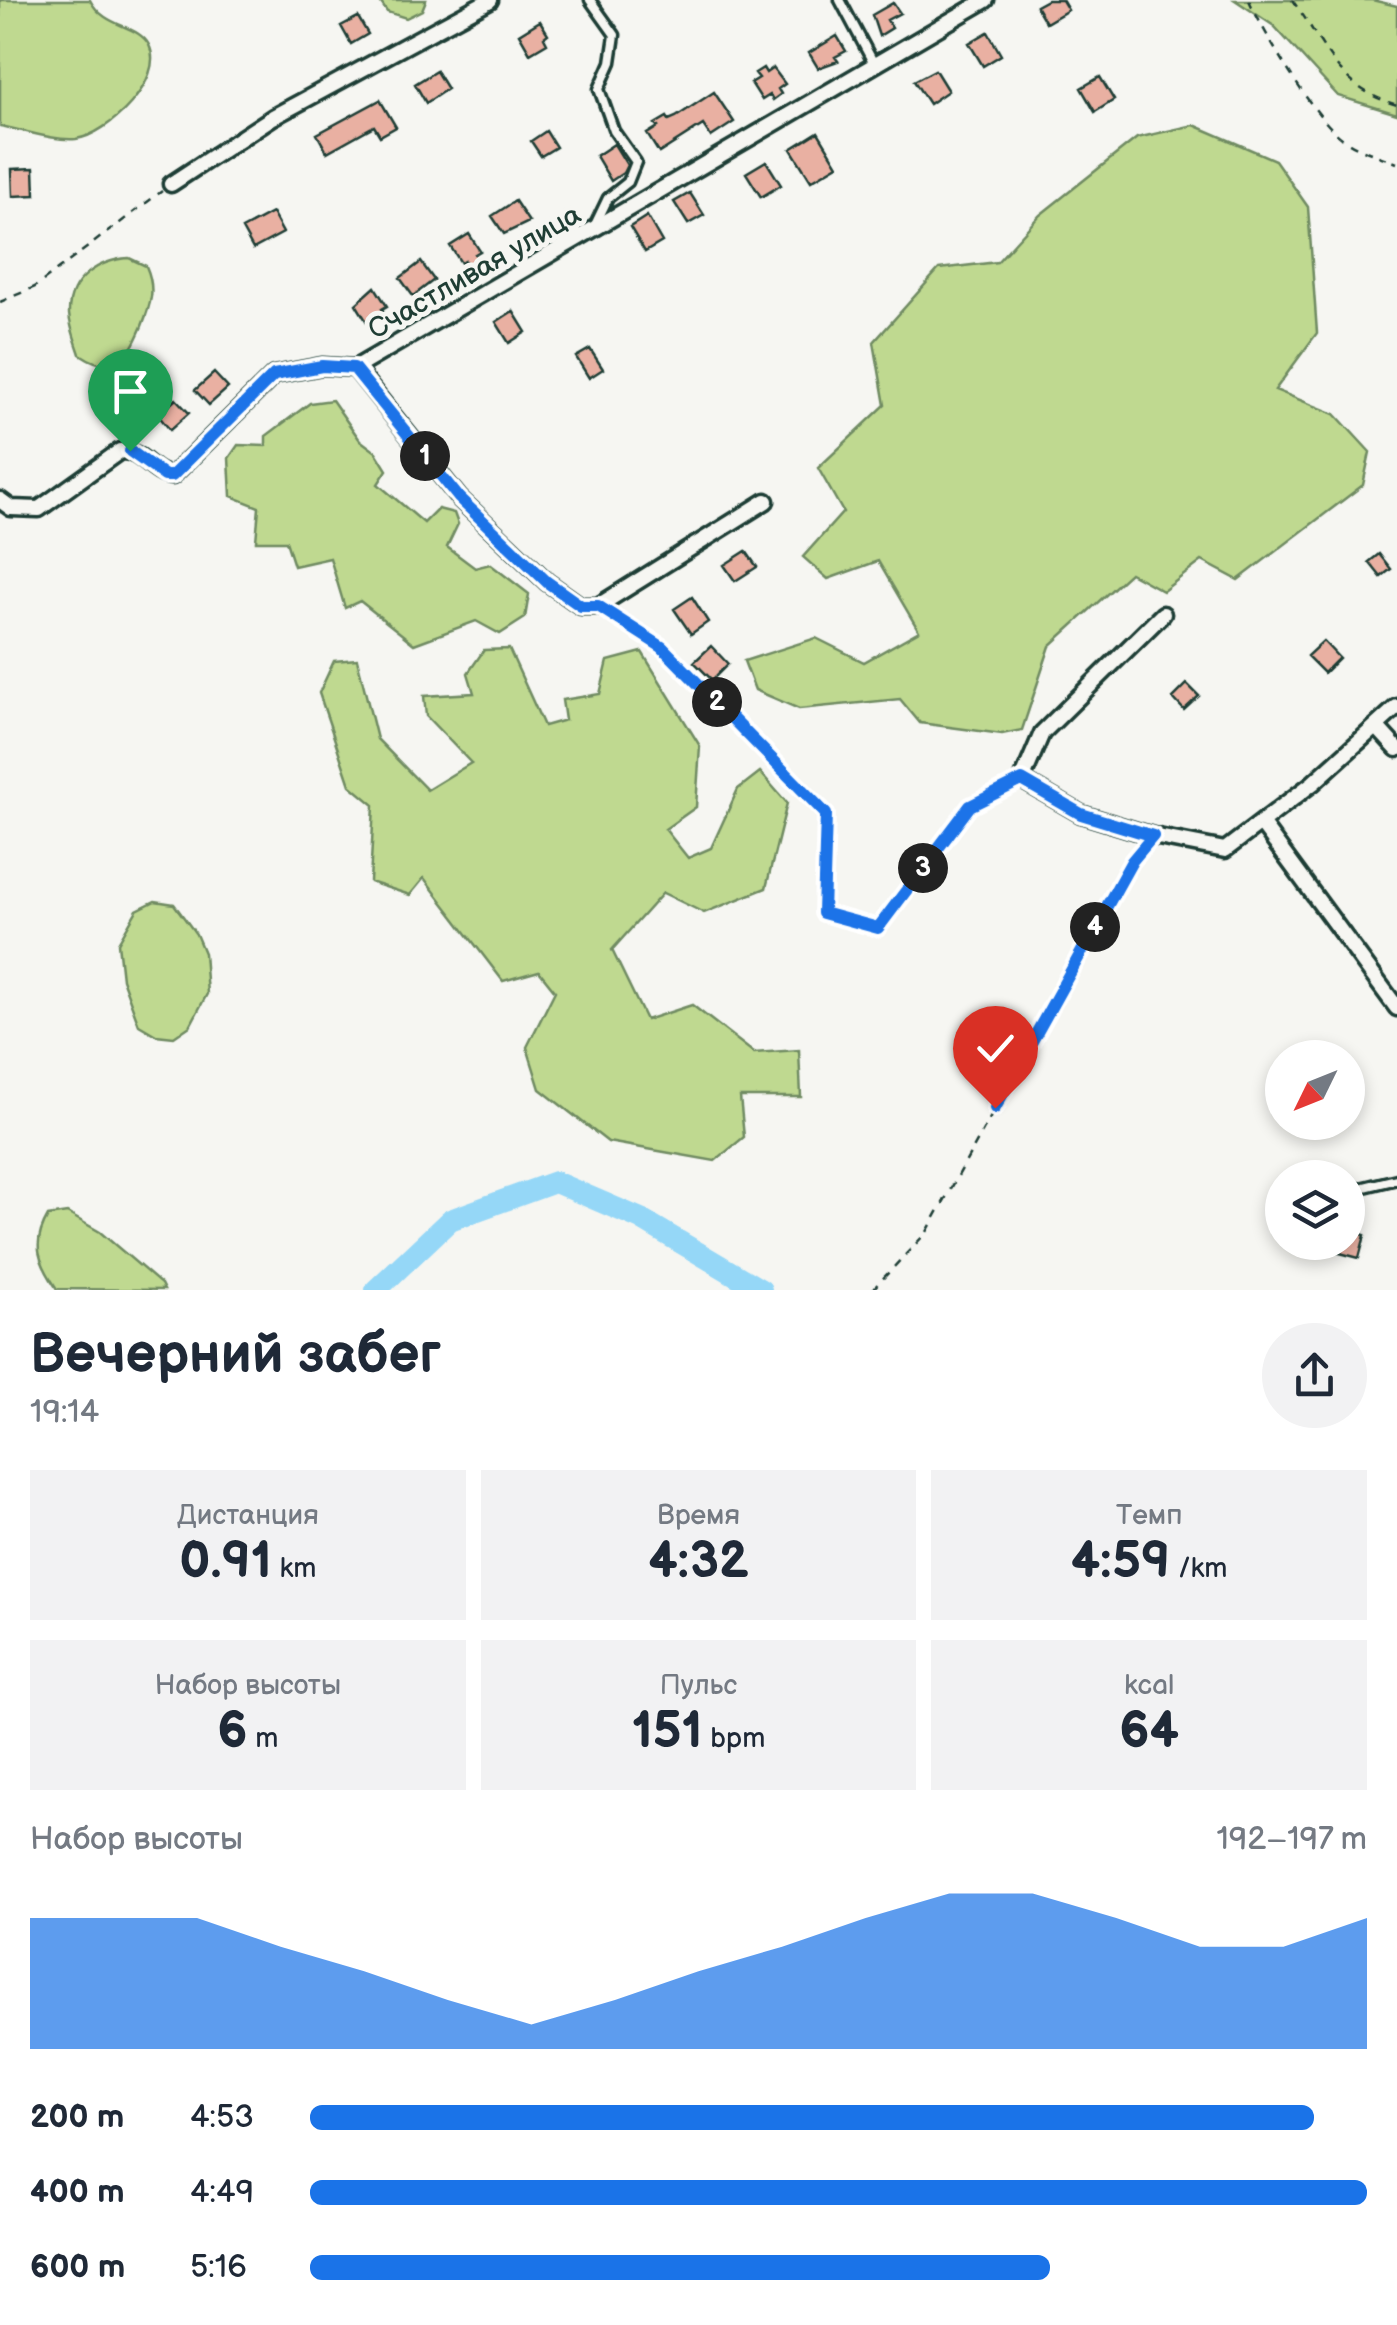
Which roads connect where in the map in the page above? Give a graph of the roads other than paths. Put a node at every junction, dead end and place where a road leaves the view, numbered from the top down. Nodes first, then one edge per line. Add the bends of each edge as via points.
1 (490, 0) edge
2 (590, 0) edge
3 (840, 0) edge
4 (986, 0) edge
5 (874, 64) junction
6 (171, 184) road end
7 (592, 232) junction
8 (354, 368) junction
9 (0, 500) edge
10 (766, 501) dead end
11 (1163, 614) dead end
12 (1397, 707) edge
13 (1376, 726) junction
14 (1397, 750) edge
15 (1260, 823) junction
16 (1397, 1008) edge
17 (1397, 1179) edge
18 (1365, 1187) edge

1 - 6 street via 272,117
2 - 7 lane via 615,35 599,89 614,132 636,162
3 - 5 lane
4 - 5 street, Счастливая улица
5 - 7 street, Счастливая улица
7 - 8 street, Счастливая улица
8 - 9 street, Счастливая улица via 274,375 172,476 120,452 38,509 12,508
8 - 10 street via 459,498 581,606 598,606
11 - 15 street via 1042,733 1022,780 1081,814 1224,850
12 - 13 street
13 - 14 street
13 - 15 street
15 - 16 street
17 - 18 lane

